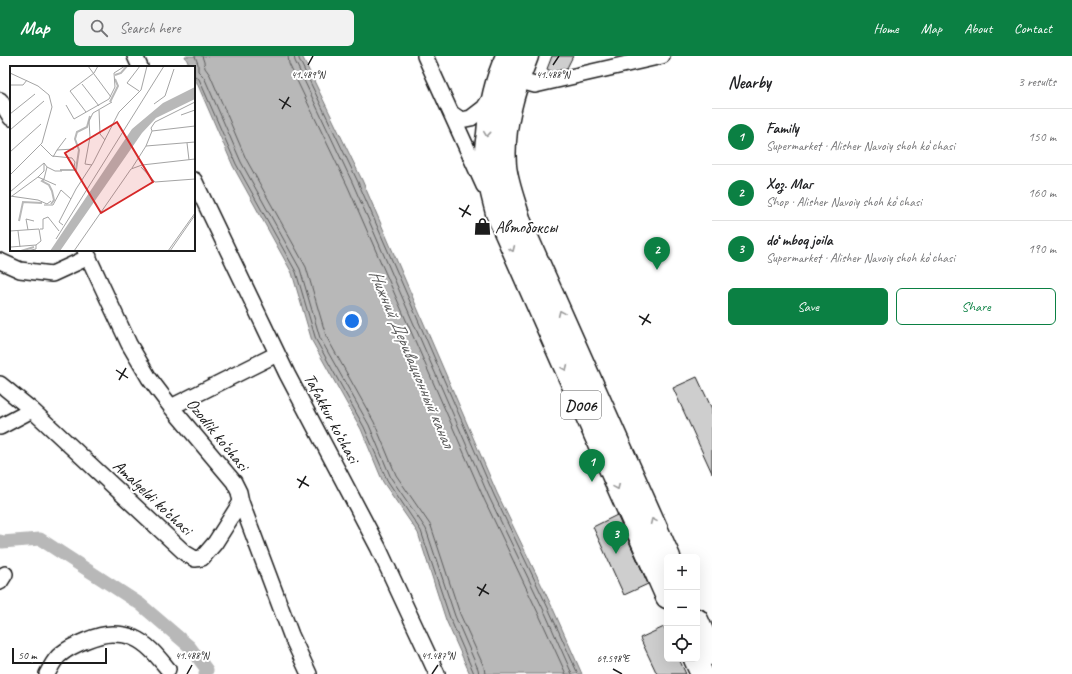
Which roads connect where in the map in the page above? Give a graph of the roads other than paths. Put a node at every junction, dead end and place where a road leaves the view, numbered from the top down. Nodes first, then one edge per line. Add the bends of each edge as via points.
1 (135, 56) edge
2 (425, 56) edge
3 (507, 56) edge
4 (527, 56) edge
5 (662, 56) edge
6 (140, 66) edge
7 (517, 80) junction
8 (494, 92) junction
9 (0, 100) edge
10 (451, 113) junction
11 (10, 116) edge
12 (195, 182) edge
13 (496, 213) junction
14 (87, 254) edge
15 (0, 260) edge
16 (277, 354) junction
17 (0, 384) edge
18 (171, 407) junction
19 (32, 410) junction
20 (0, 427) edge
21 (241, 502) junction
22 (668, 554) edge
23 (664, 590) edge
24 (700, 630) edge
25 (712, 654) edge
26 (696, 662) edge
27 (168, 669) dead end
28 (47, 674) edge
29 (309, 674) edge
30 (437, 674) edge
31 (702, 674) edge

1 - 6 street
2 - 10 street
3 - 8 main road, D006
4 - 7 main road, D006
5 - 7 street via 535,85
22 -> 7 main road, D006 via 520,222 509,187 505,148 507,121
8 - 10 street via 484,108 471,118 461,120
8 -> 13 main road, D006 via 486,151
9 - 11 street
10 - 13 street
12 - 16 street, Tafakkur ko‘chasi
13 -> 23 main road, D006
14 - 15 street via 52,274 20,270
14 - 18 street, Ozodlik ko‘chasi via 129,344 149,378
16 - 18 street
16 - 30 street, Tafakkur ko‘chasi via 378,547
17 - 19 street, Amalgeldi ko‘chasi
18 - 21 street, Ozodlik ko‘chasi via 234,482
19 - 20 street
19 - 21 street, Amalgeldi ko‘chasi via 185,553 195,559 202,558 215,543
21 - 29 street, Ozodlik ko‘chasi via 291,635
24 - 25 main road
26 - 31 main road
27 - 28 street via 150,649 133,637 113,634 98,636 61,654

